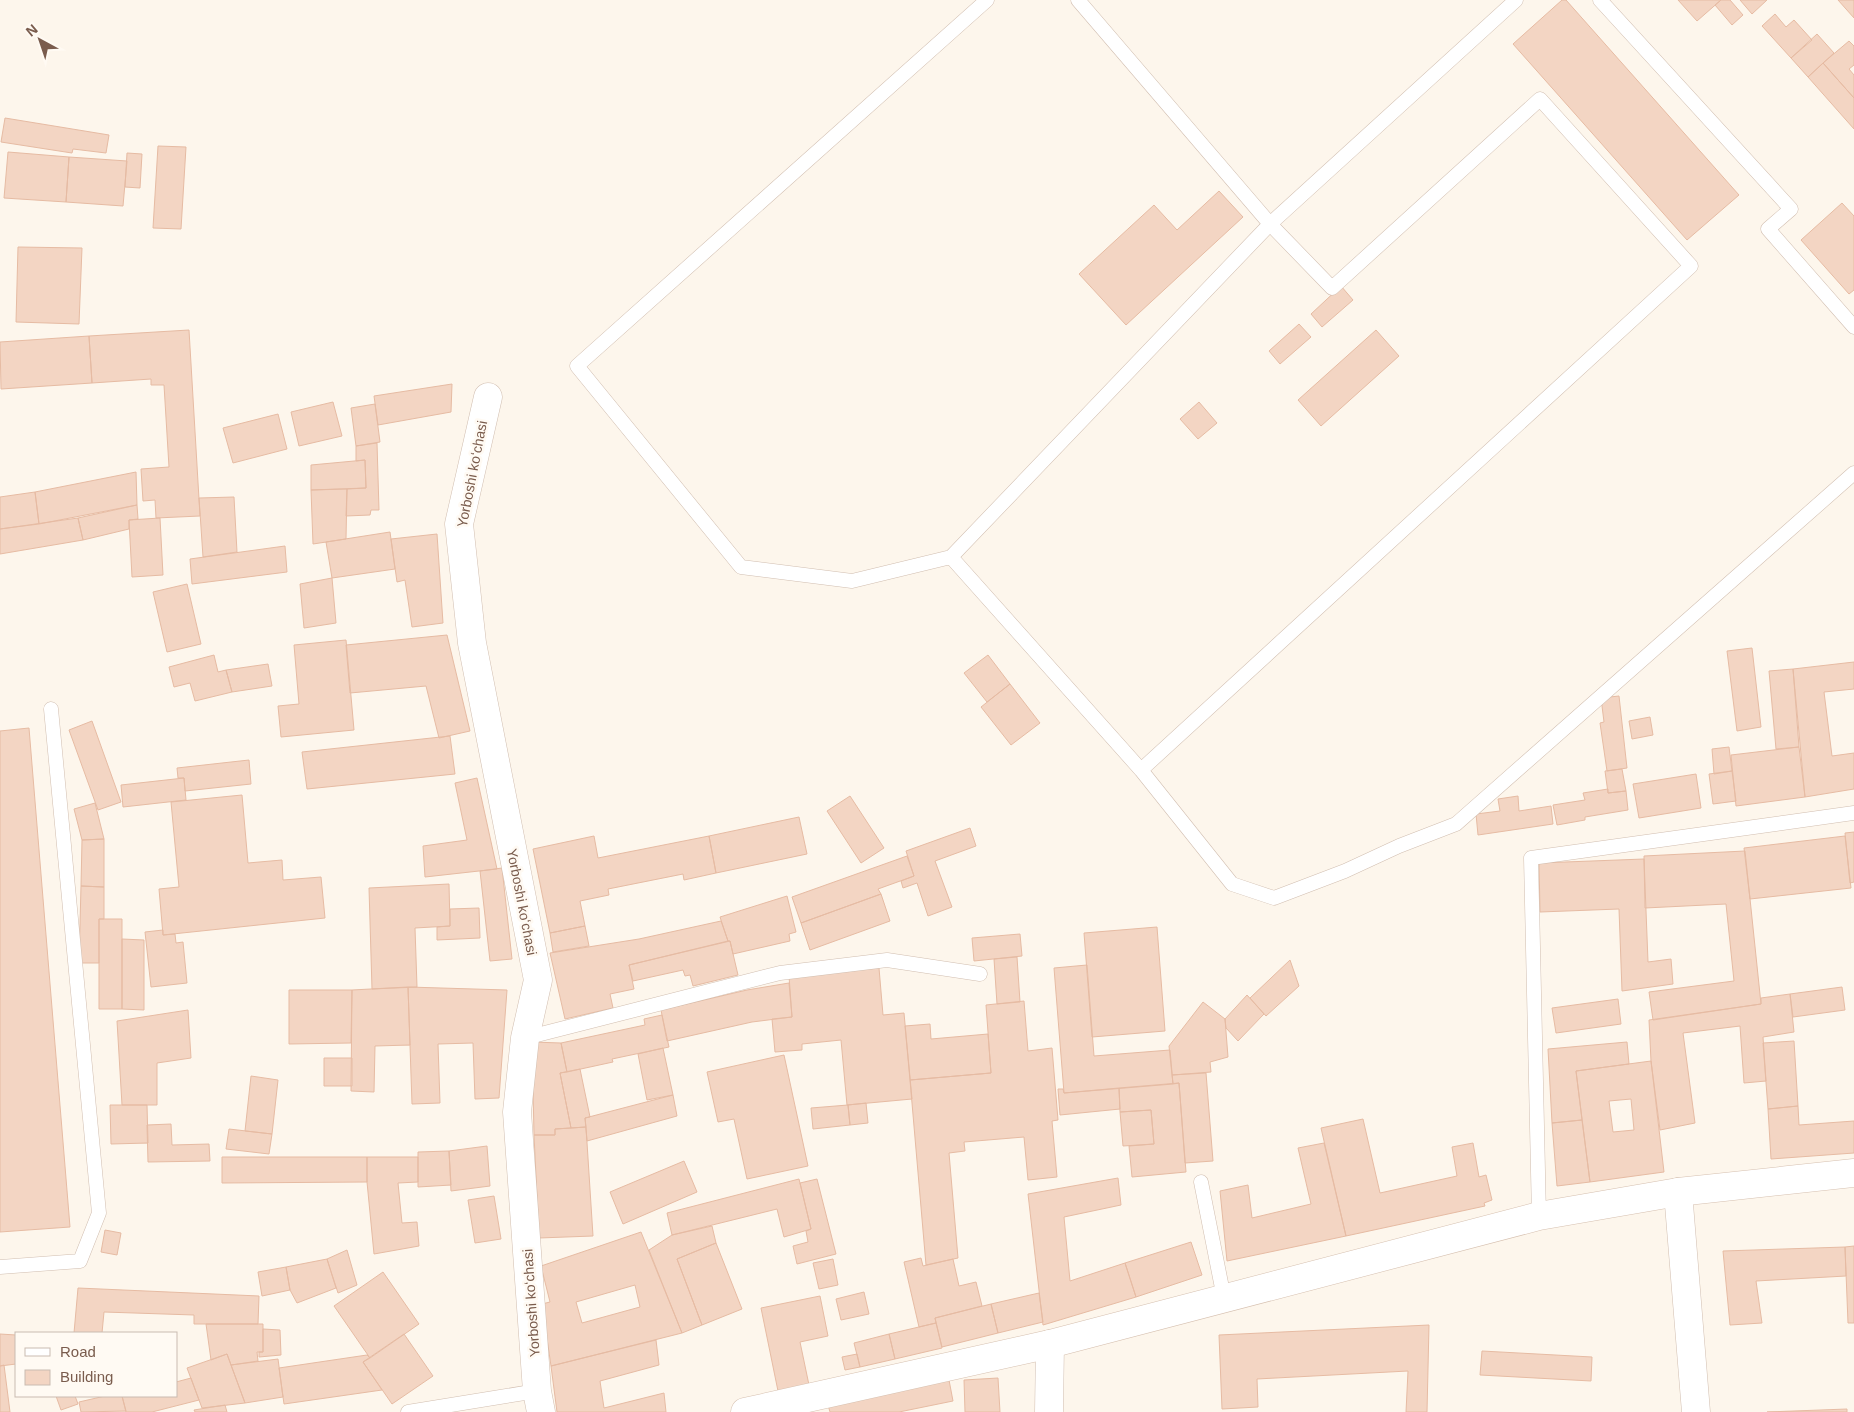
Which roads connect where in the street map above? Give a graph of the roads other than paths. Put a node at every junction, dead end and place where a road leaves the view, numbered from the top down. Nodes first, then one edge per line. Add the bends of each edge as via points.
1 (987, 0) edge
2 (1078, 0) edge
3 (1516, 0) edge
4 (1600, 0) edge
5 (1270, 224) junction
6 (1854, 327) edge
7 (488, 397) dead end
8 (1854, 473) edge
9 (951, 557) junction
10 (51, 709) dead end
11 (1140, 770) junction
12 (1854, 813) edge
13 (980, 974) dead end
14 (525, 1038) junction
15 (1854, 1173) edge
16 (1201, 1182) dead end
17 (1678, 1192) junction
18 (1539, 1216) junction
19 (0, 1267) edge
20 (1224, 1298) junction
21 (1050, 1344) junction
22 (539, 1402) edge
23 (408, 1412) edge
24 (745, 1412) edge
25 (1049, 1412) edge
26 (1696, 1412) edge

1 - 9 lane via 577,366 741,567 852,581
2 - 5 lane
3 - 5 lane
4 - 6 lane via 1791,209 1768,230
5 - 9 lane
5 - 11 lane via 1332,288 1540,99 1691,266
7 - 14 street, Yorboshi koʻchasi via 459,524 472,643 538,980
8 - 11 lane via 1456,824 1345,871 1274,898 1232,884
9 - 11 lane
10 - 19 lane via 99,1213 80,1261
12 - 18 lane via 1531,858
13 - 14 lane via 887,960 780,973
14 - 22 street, Yorboshi koʻchasi via 517,1112
15 - 17 street
16 - 20 lane
17 - 18 street
17 - 26 street
18 - 20 street
20 - 21 street
21 - 24 street
21 - 25 street
22 - 23 lane

